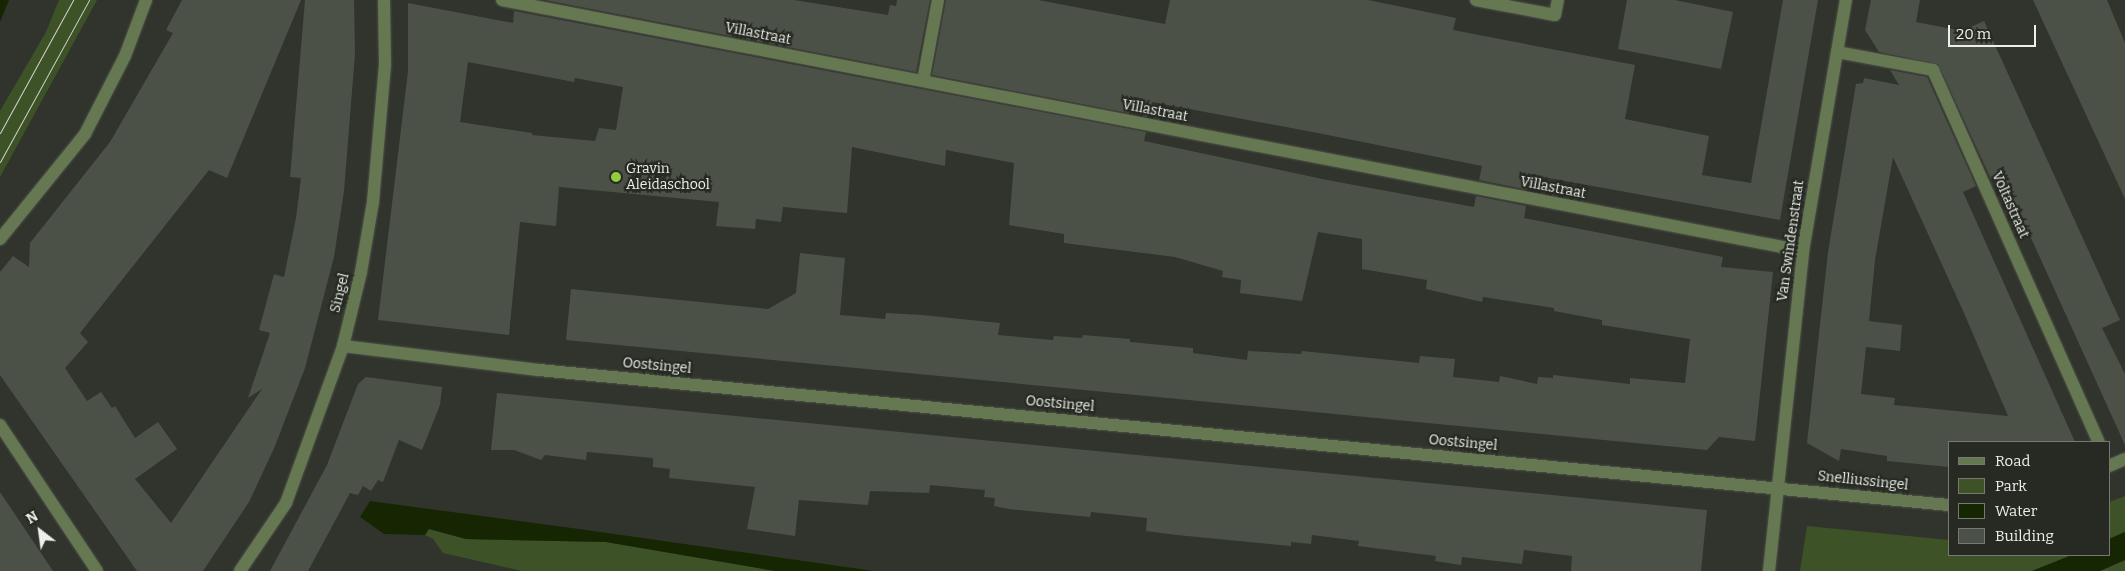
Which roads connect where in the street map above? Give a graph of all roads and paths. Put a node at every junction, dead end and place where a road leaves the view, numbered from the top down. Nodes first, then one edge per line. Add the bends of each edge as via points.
1 (146, 0) edge
2 (384, 0) edge
3 (502, 0) edge
4 (938, 0) edge
5 (1476, 0) edge
6 (1558, 0) edge
7 (1846, 0) edge
8 (1837, 52) junction
9 (923, 81) junction
10 (0, 239) edge
11 (1803, 251) junction
12 (342, 346) junction
13 (0, 425) edge
14 (2099, 441) edge
15 (2125, 459) edge
16 (2110, 465) edge
17 (1775, 487) junction
18 (1948, 505) edge
19 (97, 571) edge
20 (240, 571) edge
21 (1768, 571) edge

1 - 10 street via 125,56 85,134
2 - 12 street, Singel via 385,64 373,202 361,272
3 - 9 street, Villastraat
4 - 9 street
5 - 6 street via 1555,15
7 - 8 street, Van Swindenstraat
8 - 11 street, Van Swindenstraat
8 - 14 street, Voltastraat via 1933,70
9 - 11 street, Villastraat
11 - 17 street, Van Swindenstraat
12 - 17 street, Oostsingel via 558,372
12 - 20 street, Singel via 286,503
13 - 19 street
15 - 16 street
17 - 18 street, Snelliussingel
17 - 21 street, Van Swindenstraat

